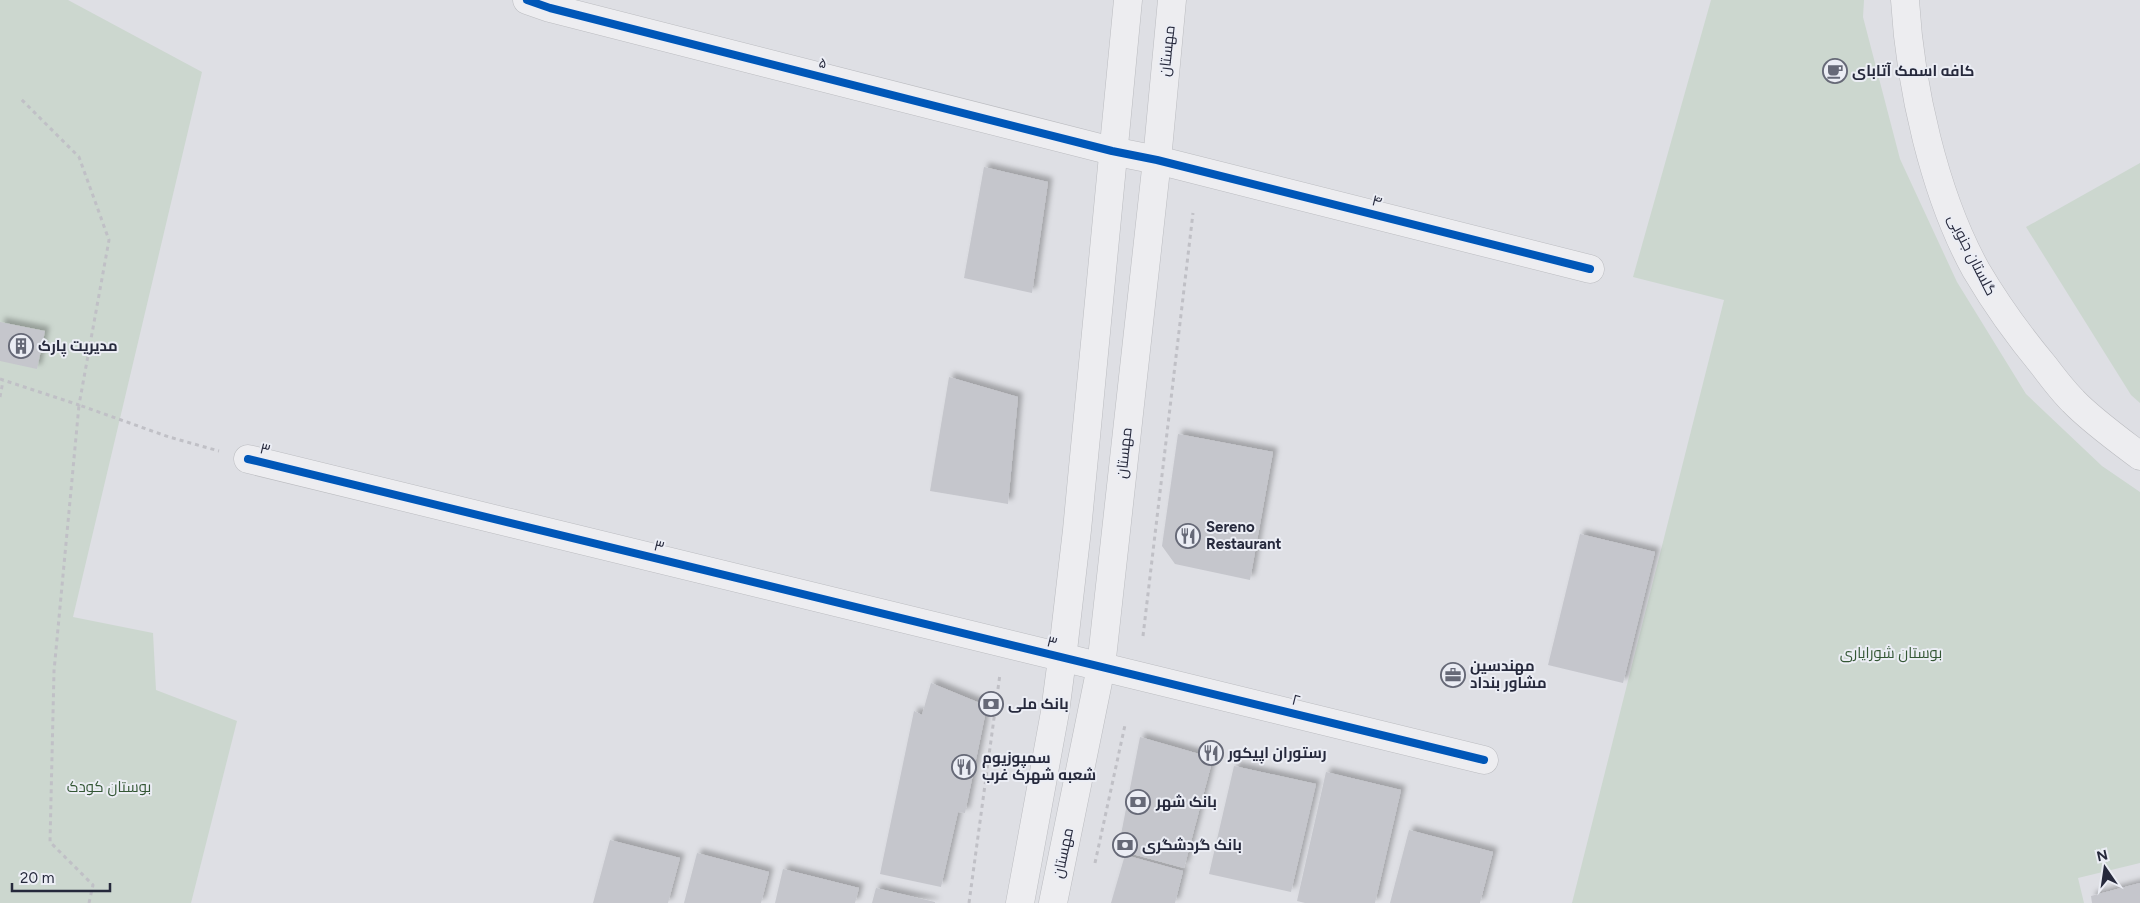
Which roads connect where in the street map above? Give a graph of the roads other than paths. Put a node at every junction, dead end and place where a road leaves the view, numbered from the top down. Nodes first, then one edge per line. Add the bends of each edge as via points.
1 (527, 0) edge
2 (1128, 0) edge
3 (1172, 0) edge
4 (1905, 0) edge
5 (1112, 151) junction
6 (1157, 160) junction
7 (1590, 269) dead end
8 (2140, 456) edge
9 (248, 459) road end
10 (1062, 659) junction
11 (1101, 667) junction
12 (1484, 760) dead end
13 (1020, 903) edge
14 (1052, 903) edge

1 - 5 street, ۵
2 - 5 street
3 - 6 street, مهستان
4 - 8 street, گلستان جنوبی via 1907,36 1918,99 1934,162 1949,211 1976,269 2018,336 2073,402
5 - 6 street, ۵
5 - 10 street
6 - 7 street, ۴
6 - 11 street, مهستان
9 - 10 street, ۳
10 - 11 street, ۳
10 - 13 street
11 - 12 street, ۲
11 - 14 street, مهستان

